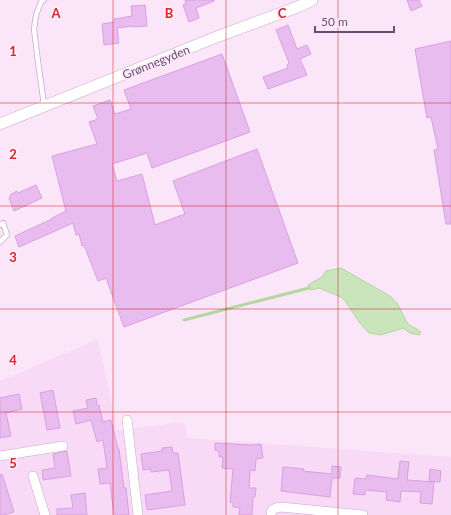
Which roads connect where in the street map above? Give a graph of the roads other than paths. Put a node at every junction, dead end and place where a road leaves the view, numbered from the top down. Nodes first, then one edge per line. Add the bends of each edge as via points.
1 (44, 0) edge
2 (312, 0) edge
3 (44, 107) junction
4 (0, 124) edge
5 (0, 225) edge
6 (0, 242) edge
7 (127, 420) dead end
8 (63, 446) dead end
9 (0, 456) edge
10 (33, 476) dead end
11 (45, 515) edge
12 (138, 515) edge
13 (271, 515) edge
14 (363, 515) edge

1 - 3 lane via 36,15 34,29
2 - 3 street, Grønnegyden
3 - 4 street, Grønnegyden
5 - 6 lane via 3,223 7,235
7 - 12 street
8 - 9 street
10 - 11 street
13 - 14 street via 272,510 281,507

